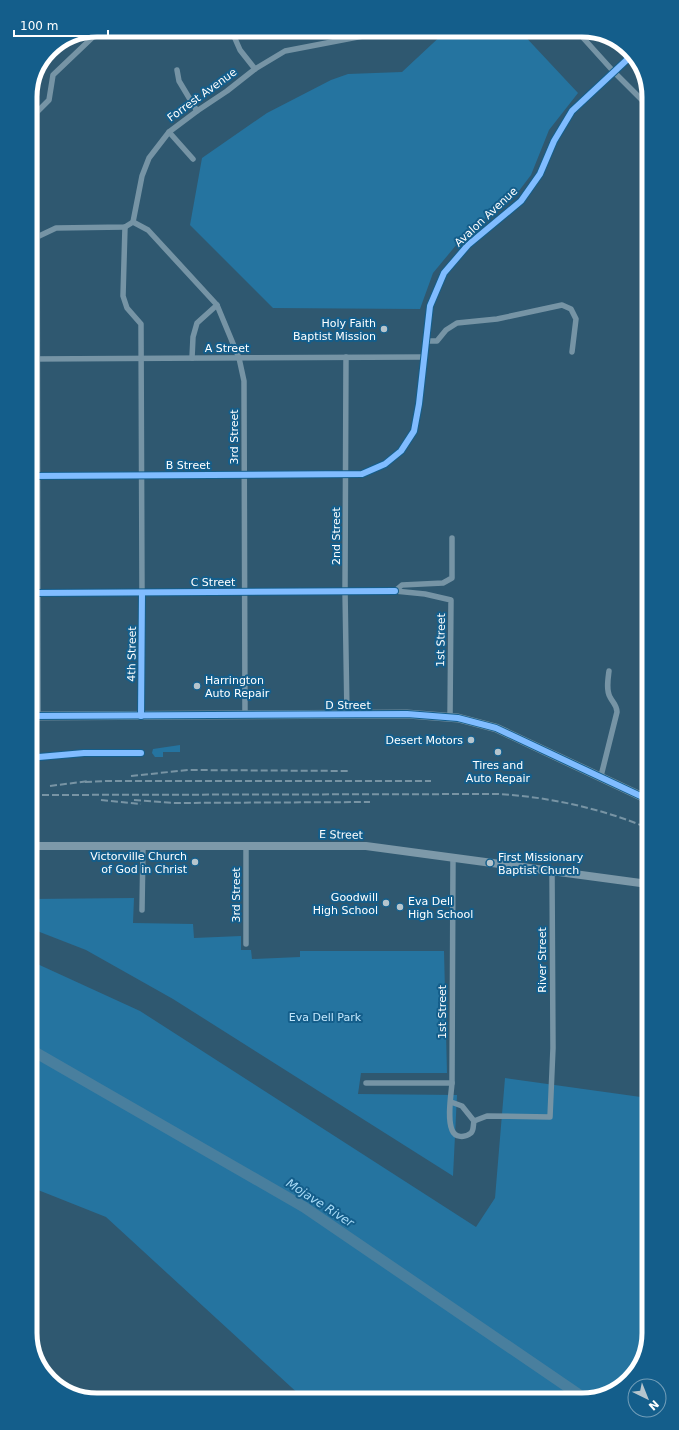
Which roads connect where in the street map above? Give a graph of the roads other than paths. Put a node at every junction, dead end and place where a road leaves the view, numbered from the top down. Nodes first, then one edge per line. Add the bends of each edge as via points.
1 (93, 37) edge
2 (234, 37) edge
3 (359, 37) edge
4 (582, 37) edge
5 (627, 59) edge
6 (255, 69) junction
7 (177, 70) dead end
8 (613, 71) junction
9 (642, 100) edge
10 (197, 111) junction
11 (37, 112) joint
12 (169, 132) junction
13 (193, 159) dead end
14 (133, 222) junction
15 (125, 227) junction
16 (38, 237) junction
17 (217, 305) junction
18 (426, 341) junction
19 (572, 352) dead end
20 (424, 356) junction
21 (346, 357) junction
22 (140, 358) junction
23 (192, 358) junction
24 (239, 358) junction
25 (38, 359) junction
26 (244, 474) junction
27 (346, 474) junction
28 (141, 475) junction
29 (38, 476) junction
30 (452, 538) dead end
31 (345, 591) junction
32 (395, 591) junction
33 (244, 592) junction
34 (38, 593) junction
35 (142, 593) junction
36 (37, 634) edge
37 (609, 671) dead end
38 (245, 715) junction
39 (347, 715) junction
40 (37, 716) edge
41 (141, 716) junction
42 (450, 717) junction
43 (601, 776) junction
44 (642, 796) edge
45 (246, 845) junction
46 (37, 846) edge
47 (143, 846) junction
48 (453, 857) junction
49 (552, 871) junction
50 (642, 883) edge
51 (142, 910) dead end
52 (246, 944) dead end
53 (366, 1083) dead end
54 (452, 1083) junction
55 (451, 1102) junction
56 (474, 1121) junction

1 - 11 street via 53,76 49,100
2 - 6 street via 240,50
3 - 6 street, Forrest Avenue via 285,51
4 - 8 street
5 - 8 street, Avalon Avenue
6 - 10 street, Forrest Avenue
7 - 10 street via 178,81
8 - 9 street
8 - 18 street, Avalon Avenue via 572,111 554,141 540,174 521,201 468,245 444,273 430,306
10 - 12 street, Forrest Avenue
11 - 16 street
12 - 13 street
12 - 14 street, Forrest Avenue via 149,158 142,176
14 - 15 street
14 - 17 street, 3rd Street via 148,230
15 - 16 street via 56,228
15 - 22 street, 4th Street via 123,296 127,308 141,324
16 - 25 street
17 - 23 street via 197,323 192,337
17 - 24 street, 3rd Street
18 - 19 street via 437,341 446,330 457,323 497,319 562,305 571,309 576,319
18 - 20 street, Avalon Avenue
20 - 21 street, A Street
20 - 27 street, Avalon Avenue via 414,431 401,452 386,464 362,474
21 - 24 street, A Street
21 - 27 street, 2nd Street
22 - 23 street, A Street
22 - 25 street, A Street
22 - 28 street, 4th Street
23 - 24 street, A Street
24 - 26 street, 3rd Street via 244,382
25 - 29 street
26 - 27 street, B Street
26 - 28 street, B Street
26 - 33 street, 3rd Street
27 - 31 street, 2nd Street
28 - 29 street, B Street
28 - 35 street, 4th Street
29 - 34 street
30 - 32 street via 452,578 443,583 402,585
31 - 32 street, C Street
31 - 33 street, C Street
31 - 39 street, 2nd Street
32 - 42 street, 1st Street via 451,600
33 - 35 street, C Street
33 - 38 street, 3rd Street
34 - 35 street, C Street
34 - 36 street
35 - 41 street, 4th Street
37 - 43 street via 609,696 617,707 617,712
38 - 39 main road, D Street
38 - 41 main road, D Street
39 - 42 main road, D Street via 407,714
40 - 41 main road, D Street
42 - 43 main road, D Street via 506,732
43 - 44 main road, D Street
45 - 47 street, E Street
45 - 48 street, E Street via 366,846
45 - 52 street, 3rd Street
46 - 47 street, E Street
47 - 51 street
48 - 49 street, E Street
48 - 54 street, 1st Street
49 - 50 street, E Street
49 - 56 street, River Street via 553,1048 550,1117 487,1116
53 - 54 street
54 - 55 street, 1st Street
55 - 56 street via 462,1106
55 - 56 street, 1st Street via 452,1131 458,1136 463,1137 470,1133

